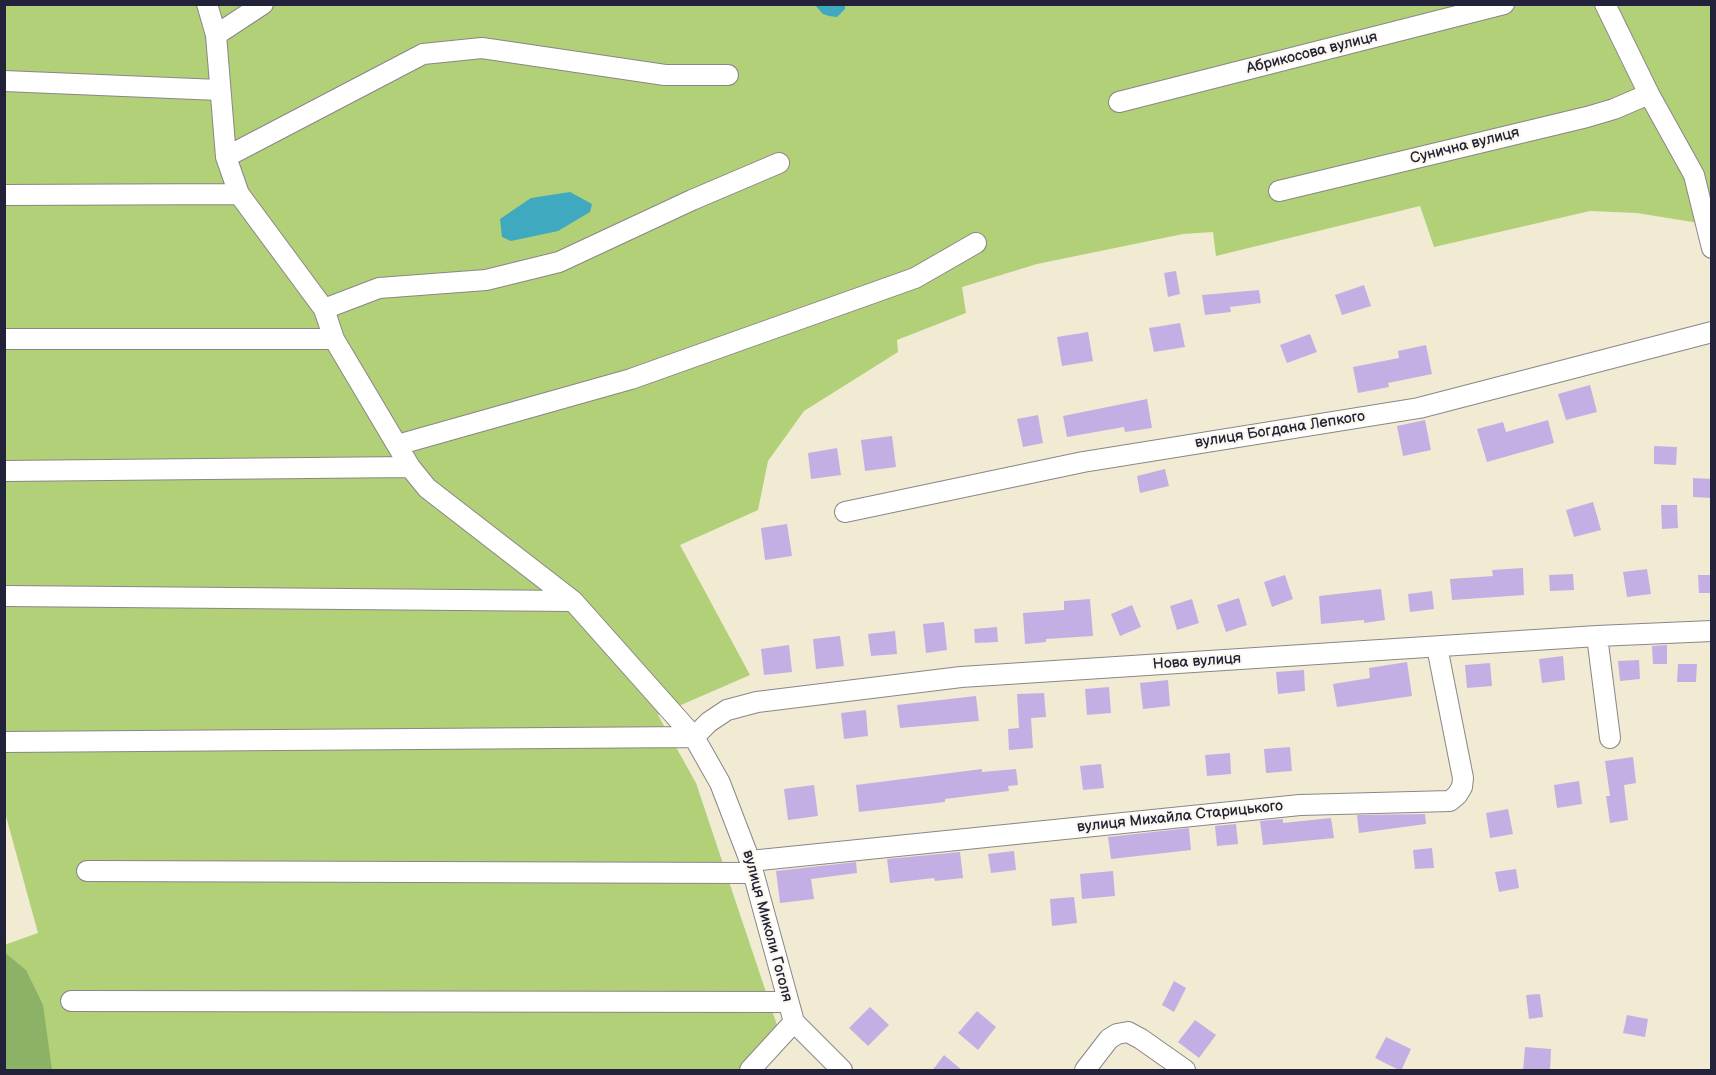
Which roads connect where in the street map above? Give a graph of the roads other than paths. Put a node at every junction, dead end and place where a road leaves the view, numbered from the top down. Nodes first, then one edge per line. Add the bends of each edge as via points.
1 (207, 4) edge
2 (262, 4) edge
3 (1504, 4) edge
4 (1605, 4) edge
5 (216, 35) junction
6 (728, 75) dead end
7 (4, 81) edge
8 (219, 90) junction
9 (1649, 94) junction
10 (1119, 102) dead end
11 (226, 157) junction
12 (779, 163) dead end
13 (1279, 191) dead end
14 (239, 194) junction
15 (4, 195) edge
16 (976, 243) dead end
17 (1712, 248) edge
18 (324, 309) junction
19 (1712, 332) edge
20 (4, 339) edge
21 (334, 339) junction
22 (397, 445) junction
23 (410, 467) junction
24 (4, 471) edge
25 (845, 512) dead end
26 (4, 596) edge
27 (573, 601) junction
28 (1712, 632) edge
29 (1597, 636) junction
30 (1437, 647) junction
31 (694, 737) junction
32 (1610, 738) dead end
33 (4, 742) edge
34 (752, 867) junction
35 (87, 871) dead end
36 (71, 1000) dead end
37 (787, 1002) junction
38 (794, 1022) junction
39 (750, 1071) edge
40 (842, 1071) edge
41 (1085, 1071) edge
42 (1185, 1071) edge

1 - 5 street, вулиця Миколи Гоголя
2 - 5 street
3 - 10 street, Абрикосова вулиця
4 - 9 street
5 - 8 street, вулиця Миколи Гоголя
6 - 11 street via 665,75 482,48 423,54
7 - 8 street
8 - 11 street, вулиця Миколи Гоголя
9 - 13 street, Сунична вулиця via 1587,117
9 - 17 street via 1694,175
11 - 14 street, вулиця Миколи Гоголя
12 - 18 street via 560,262 486,280 379,288
14 - 15 street
14 - 18 street, вулиця Миколи Гоголя
16 - 22 street via 915,278 642,375
18 - 21 street, вулиця Миколи Гоголя
19 - 25 street, вулиця Богдана Лепкого via 1419,408 1083,462
20 - 21 street
21 - 22 street, вулиця Миколи Гоголя
22 - 23 street, вулиця Миколи Гоголя
23 - 24 street
23 - 27 street, вулиця Миколи Гоголя via 427,488
26 - 27 street
27 - 31 street, вулиця Миколи Гоголя
28 - 29 street, Нова вулиця
29 - 30 street, Нова вулиця
29 - 32 street
30 - 31 street, Нова вулиця via 961,677 757,702 728,710
30 - 34 street, вулиця Михайла Старицького via 1463,778 1462,787 1450,801 1300,805
31 - 33 street
31 - 34 street, вулиця Миколи Гоголя via 720,783
34 - 35 street
34 - 37 street, вулиця Миколи Гоголя
36 - 37 street
37 - 38 street, вулиця Миколи Гоголя
38 - 39 street
38 - 40 street, вулиця Миколи Гоголя
41 - 42 street via 1108,1039 1128,1032

